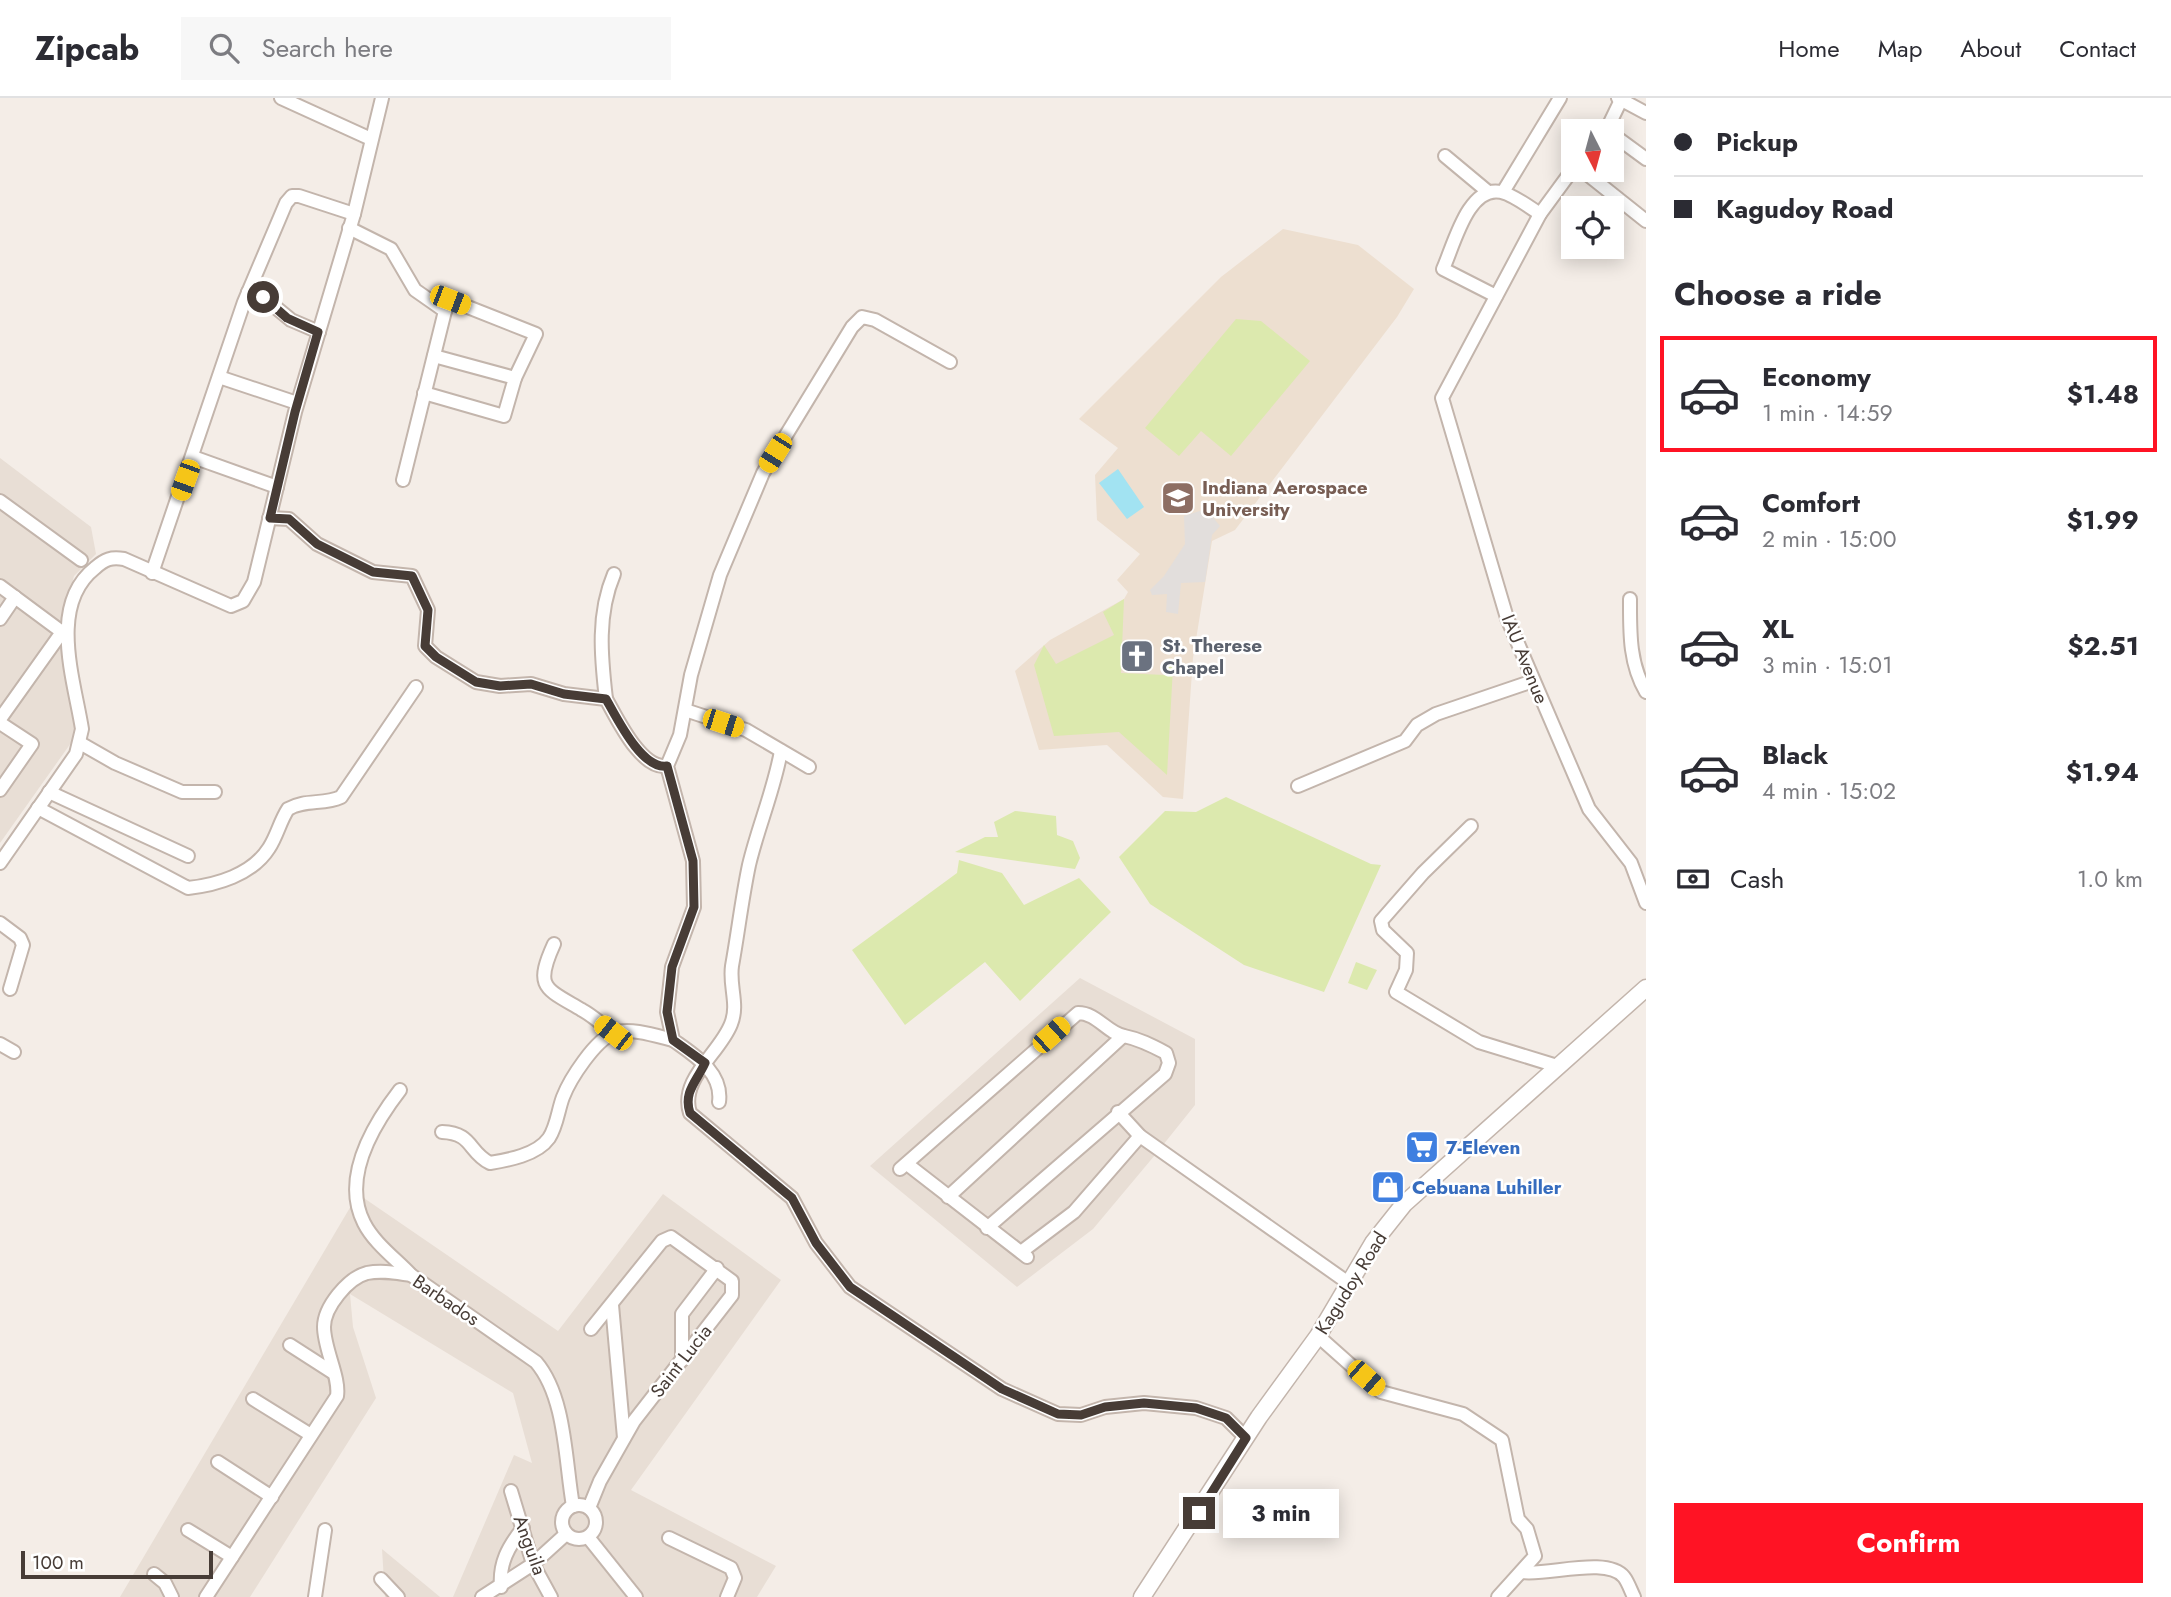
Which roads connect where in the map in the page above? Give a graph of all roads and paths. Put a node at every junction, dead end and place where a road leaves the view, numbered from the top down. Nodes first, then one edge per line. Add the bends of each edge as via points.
1 (281, 98) edge
2 (382, 98) edge
3 (1560, 98) edge
4 (1620, 99) edge
5 (1646, 113) edge
6 (1613, 119) edge
7 (371, 139) junction
8 (1624, 143) edge
9 (1445, 156) dead end
10 (1646, 159) edge
11 (1563, 182) edge
12 (1597, 182) edge
13 (1487, 191) junction
14 (1503, 192) junction
15 (354, 214) junction
16 (1540, 214) junction
17 (1646, 221) edge
18 (349, 229) junction
19 (248, 292) junction
20 (1496, 296) junction
21 (445, 311) junction
22 (318, 332) junction
23 (434, 356) junction
24 (950, 362) dead end
25 (219, 377) junction
26 (515, 378) junction
27 (424, 393) junction
28 (297, 402) junction
29 (193, 457) junction
30 (402, 480) dead end
31 (277, 487) junction
32 (0, 501) edge
33 (270, 518) junction
34 (81, 560) dead end
35 (152, 573) junction
36 (614, 573) dead end
37 (0, 586) edge
38 (15, 597) junction
39 (1630, 599) dead end
40 (0, 619) edge
41 (1533, 681) junction
42 (416, 687) dead end
43 (1646, 692) edge
44 (606, 699) junction
45 (685, 710) junction
46 (0, 721) edge
47 (79, 743) junction
48 (781, 751) junction
49 (667, 766) junction
50 (809, 767) dead end
51 (1298, 786) dead end
52 (0, 790) edge
53 (49, 792) junction
54 (215, 792) dead end
55 (37, 808) junction
56 (1471, 826) dead end
57 (188, 856) dead end
58 (0, 863) edge
59 (1646, 903) edge
60 (0, 923) edge
61 (554, 944) dead end
62 (1646, 988) edge
63 (10, 989) dead end
64 (613, 1033) junction
65 (1123, 1036) junction
66 (673, 1040) junction
67 (0, 1044) edge
68 (14, 1052) dead end
69 (705, 1063) junction
70 (1557, 1066) junction
71 (400, 1090) dead end
72 (719, 1102) dead end
73 (1118, 1112) junction
74 (442, 1132) dead end
75 (1140, 1136) junction
76 (948, 1197) junction
77 (988, 1228) junction
78 (717, 1268) junction
79 (411, 1275) junction
80 (1347, 1282) junction
81 (612, 1305) junction
82 (591, 1329) dead end
83 (1318, 1336) junction
84 (290, 1345) dead end
85 (682, 1360) junction
86 (332, 1372) junction
87 (253, 1399) dead end
88 (312, 1435) junction
89 (624, 1438) junction
90 (1246, 1438) junction
91 (218, 1462) dead end
92 (511, 1491) dead end
93 (272, 1497) junction
94 (573, 1506) junction
95 (589, 1508) junction
96 (523, 1528) junction
97 (188, 1530) dead end
98 (325, 1530) dead end
99 (566, 1534) junction
100 (588, 1537) junction
101 (668, 1538) dead end
102 (232, 1557) junction
103 (533, 1564) junction
104 (1521, 1572) junction
105 (154, 1574) dead end
106 (381, 1579) dead end
107 (501, 1587) junction
108 (172, 1597) edge
109 (206, 1597) edge
110 (315, 1597) edge
111 (398, 1597) edge
112 (482, 1597) edge
113 (551, 1597) edge
114 (635, 1597) edge
115 (727, 1597) edge
116 (1142, 1597) edge
117 (1498, 1597) edge
118 (1634, 1597) edge

1 - 7 street
2 - 7 street
3 - 14 street
4 - 5 street
4 - 6 street
7 - 15 street
8 - 10 street
9 - 13 street
11 - 16 street
12 - 17 street
13 - 14 street
13 - 20 street via 1474,199 1443,269
14 - 16 street
15 - 18 street
15 - 19 street via 299,196 288,199
16 - 20 street
18 - 21 street via 391,249 415,290
18 - 22 street
19 - 22 street
19 - 25 street
20 - 41 street, IAU Avenue via 1443,398 1507,618
21 - 23 street
21 - 26 street via 450,300 536,334
22 - 28 street
23 - 26 street
23 - 27 street
24 - 45 street via 875,320 862,317 852,327 763,473 720,575
25 - 28 street
25 - 29 street
26 - 27 street via 504,416
27 - 30 street
28 - 31 street
29 - 31 street
29 - 35 street
31 - 33 street
32 - 34 street
33 - 35 street via 254,582 237,604 225,606
33 - 44 street via 289,519 317,544 373,572 412,576 428,610 425,646 463,676 490,684 531,684
35 - 47 street via 124,559 106,559 86,575 71,601 67,630 82,729
36 - 44 street via 602,618
37 - 38 street
38 - 40 street
38 - 46 street via 62,632
39 - 43 street via 1630,644
41 - 51 street via 1436,714 1418,725 1405,741
41 - 59 street, IAU Avenue via 1589,809 1632,863
42 - 55 street via 341,797 288,809 269,848 241,873 216,885 188,888
44 - 49 street via 640,752 653,764
45 - 48 street via 746,730
45 - 49 street
46 - 52 street via 32,744
47 - 53 street
47 - 54 street via 182,792
48 - 50 street
48 - 69 street via 749,866 732,969 737,1008 720,1047
49 - 66 street via 693,861 694,907 672,967 668,1001
53 - 55 street
53 - 57 street
55 - 58 street
56 - 70 street via 1381,921 1383,930 1407,953 1406,970 1396,992 1479,1042
60 - 63 street via 23,945
61 - 64 street via 542,971 544,985
62 - 70 street, Kagudoy Road
64 - 66 street
64 - 74 street via 590,1053 576,1074 548,1140 524,1154 490,1163 456,1132
65 - 73 street via 1132,1035 1166,1053 1169,1063 1165,1074
65 - 76 street
65 - 76 street via 1078,1013 903,1166
66 - 69 street
67 - 68 street
69 - 72 street via 713,1074
69 - 90 street via 689,1090 690,1113 792,1198 816,1243 850,1287 873,1303 1002,1389 1058,1414 1081,1415 1144,1403 1196,1408 1226,1418
70 - 80 street, Kagudoy Road via 1404,1204
71 - 79 street via 367,1141 357,1195 366,1227
73 - 75 street
73 - 77 street
75 - 77 street via 1074,1212 1025,1254
75 - 80 street
76 - 77 street
78 - 81 street, Saint Lucia via 671,1237 662,1241
78 - 85 street via 682,1314
78 - 85 street, Saint Lucia via 732,1281 732,1295
79 - 86 street, Barbados via 363,1274 332,1303 324,1324
79 - 94 street, Barbados via 529,1356 547,1376 556,1401
80 - 83 street, Kagudoy Road
81 - 82 street
81 - 89 street
83 - 90 street, Kagudoy Road
83 - 104 street via 1381,1392 1464,1414 1502,1440 1518,1519 1534,1546 1535,1556
84 - 86 street
85 - 89 street, Saint Lucia
86 - 88 street, Barbados via 337,1396
87 - 88 street
88 - 93 street, Barbados
89 - 95 street, Saint Lucia
90 - 116 street, Kagudoy Road
91 - 93 street
92 - 96 street, Anguila
93 - 102 street, Barbados
94 - 95 street
94 - 99 street via 562,1520
95 - 100 street via 597,1523
96 - 103 street, Anguila
96 - 107 street via 508,1546 500,1571
97 - 102 street
98 - 110 street
99 - 100 street via 576,1539
99 - 103 street
100 - 114 street
101 - 115 street via 731,1569 735,1578
102 - 109 street, Barbados
103 - 107 street
103 - 113 street, Anguila
104 - 117 street
104 - 118 street via 1608,1569 1625,1578
105 - 108 street
106 - 111 street
107 - 112 street

